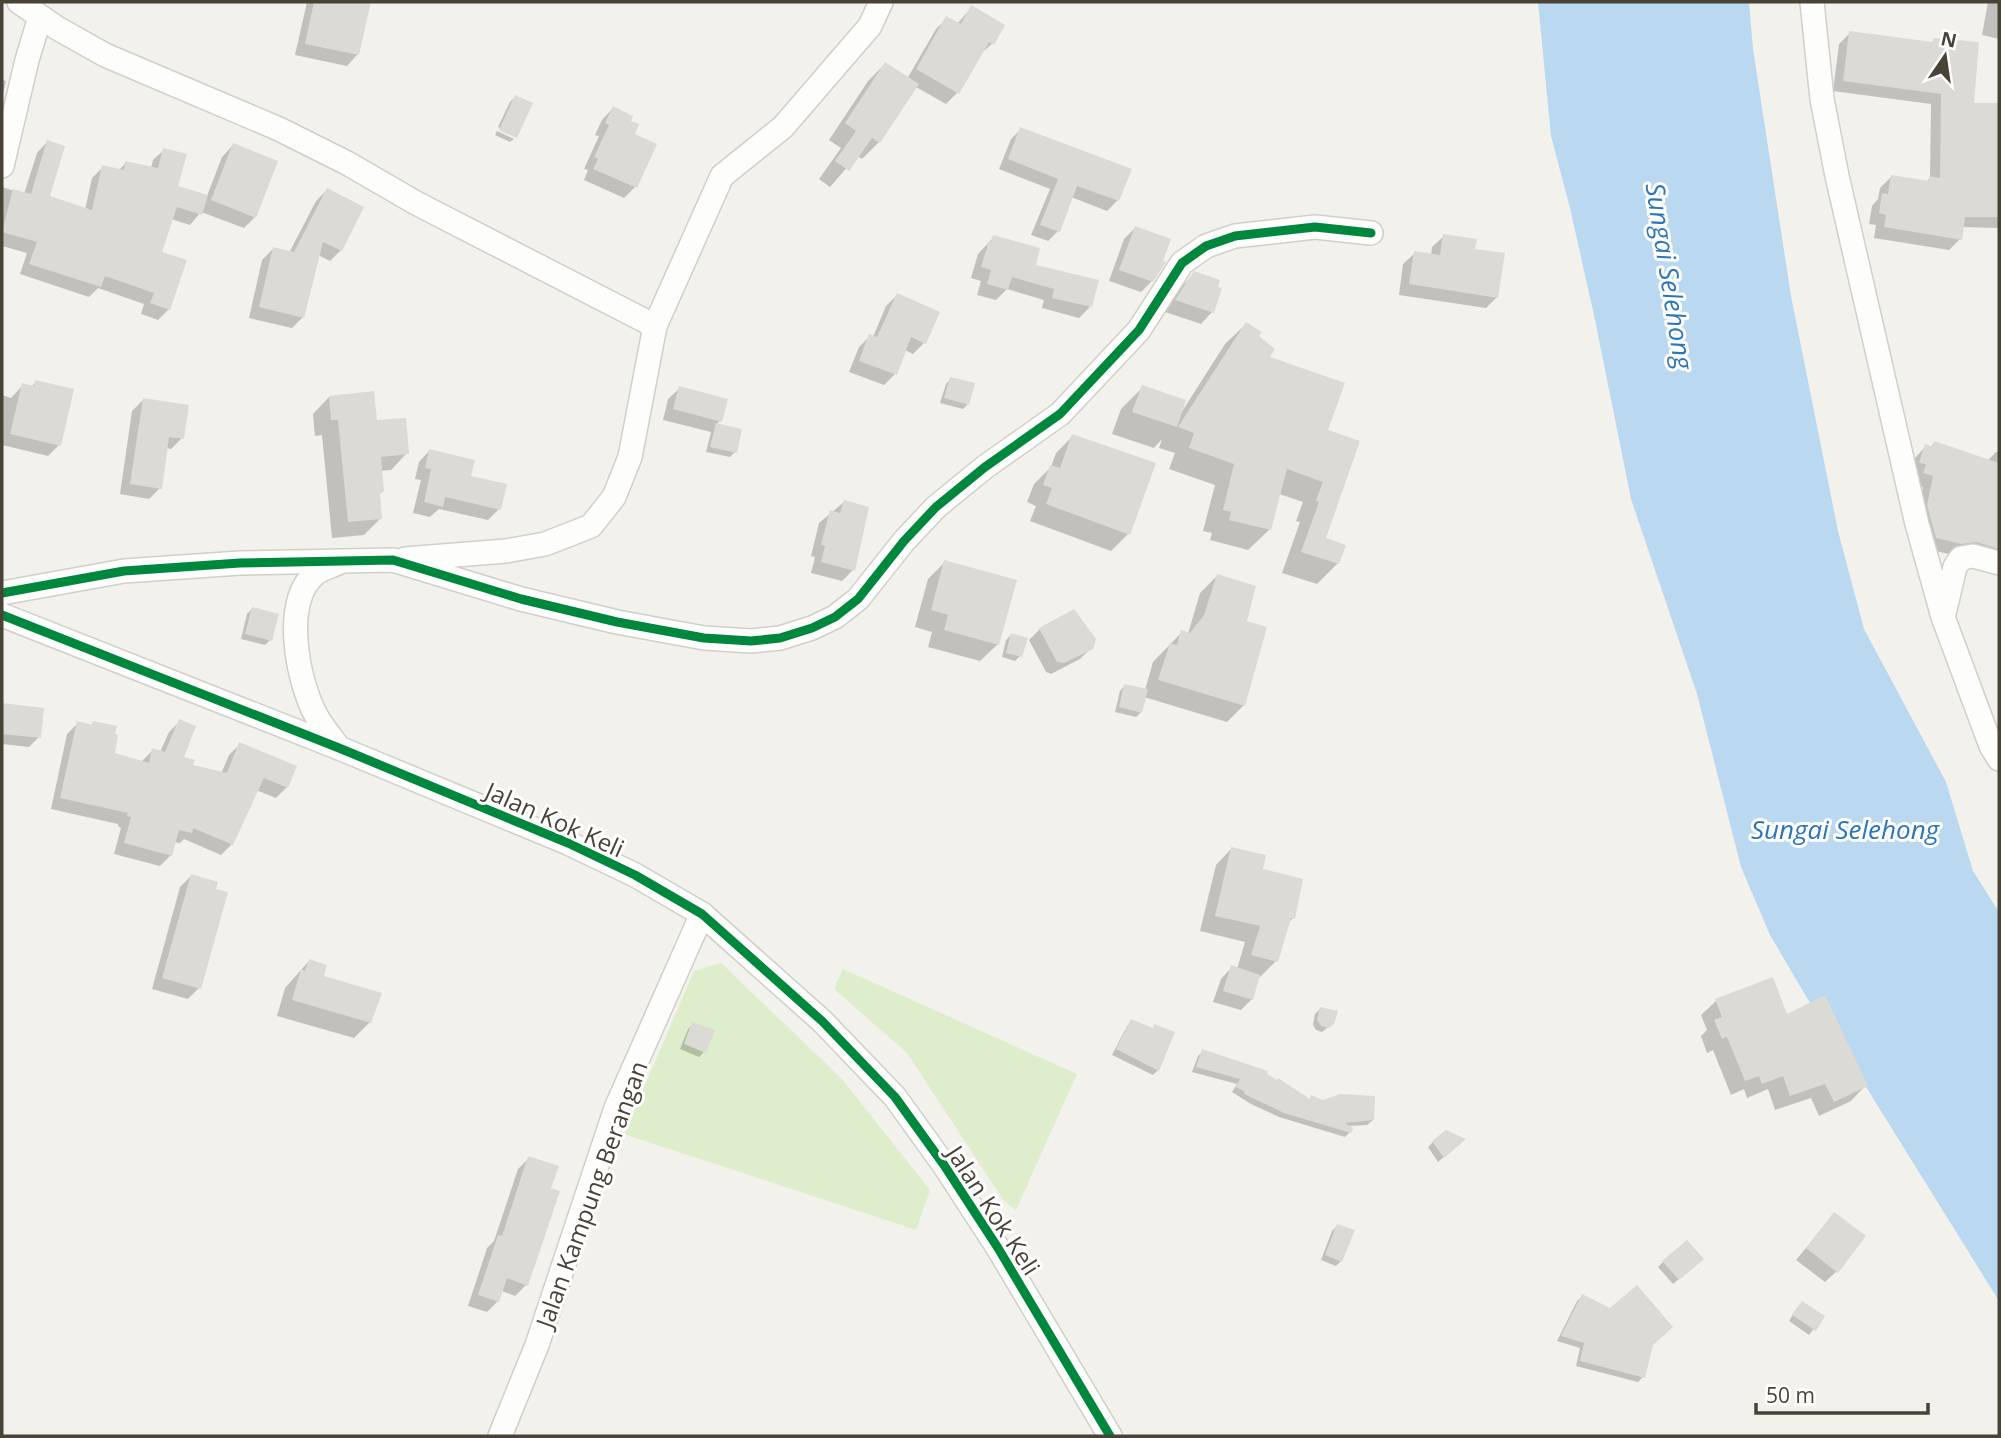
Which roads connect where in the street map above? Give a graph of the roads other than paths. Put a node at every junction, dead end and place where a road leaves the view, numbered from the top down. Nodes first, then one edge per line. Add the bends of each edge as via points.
1 (19, 2) edge
2 (881, 2) edge
3 (1812, 2) edge
4 (40, 17) junction
5 (2, 166) edge
6 (1371, 233) dead end
7 (655, 326) junction
8 (344, 560) junction
9 (393, 560) junction
10 (1999, 563) edge
11 (2, 593) edge
12 (2, 615) edge
13 (1943, 617) junction
14 (339, 748) junction
15 (1999, 759) edge
16 (702, 914) junction
17 (500, 1436) edge
18 (1110, 1436) edge

1 - 4 street
2 - 7 street via 870,26 783,127 722,176
3 - 13 street via 1822,99 1842,199
4 - 5 street
4 - 7 street via 104,55 347,163
6 - 9 street via 1315,228 1273,231 1206,246 1182,263 1139,330 1060,414 936,507 858,599 813,628 751,641 704,638 521,599
7 - 9 street via 630,457 614,497 591,526 545,544 506,551
8 - 9 street
8 - 11 street via 124,571
8 - 14 street via 314,574 298,598 295,634 304,685 317,716
10 - 13 street via 1973,556 1961,558
12 - 14 street, Jalan Kok Keli
13 - 15 street
14 - 16 street, Jalan Kok Keli via 568,843
16 - 17 street, Jalan Kampung Berangan via 616,1108 537,1345
16 - 18 street, Jalan Kok Keli via 822,1021 895,1097 998,1248

